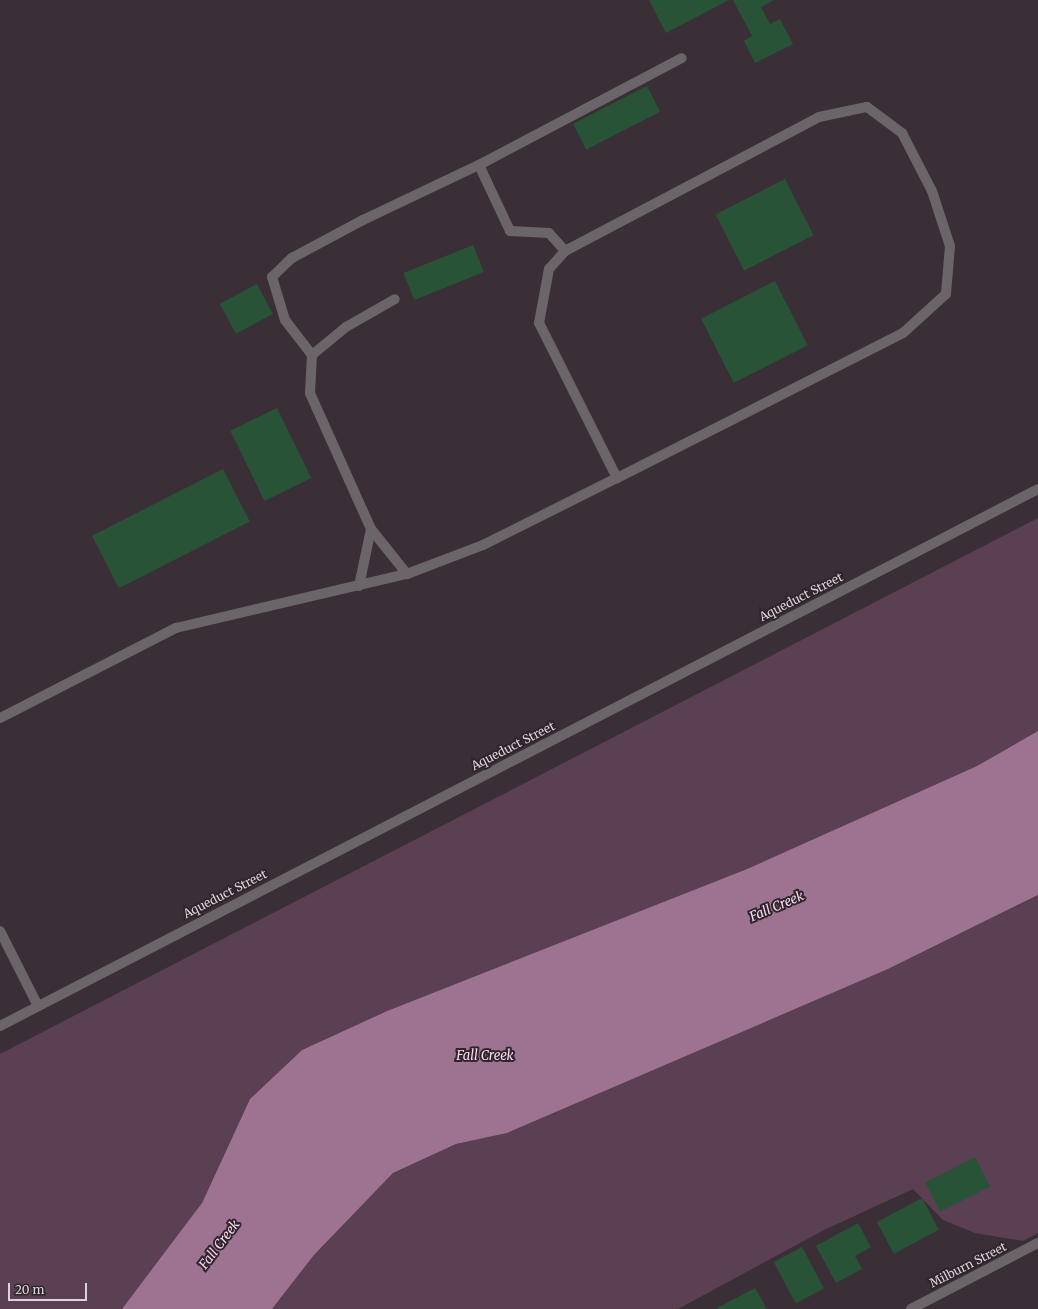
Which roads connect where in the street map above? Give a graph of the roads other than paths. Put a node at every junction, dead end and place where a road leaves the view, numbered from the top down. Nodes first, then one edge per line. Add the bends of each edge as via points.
1 (682, 58) dead end
2 (479, 165) junction
3 (565, 251) junction
4 (395, 299) dead end
5 (312, 355) junction
6 (617, 478) junction
7 (1038, 489) edge
8 (370, 529) junction
9 (407, 574) junction
10 (359, 586) junction
11 (0, 718) edge
12 (0, 931) edge
13 (38, 1006) junction
14 (0, 1026) edge
15 (1038, 1243) edge
16 (911, 1309) edge

1 - 2 street
2 - 3 street via 510,231 549,233
2 - 5 street via 363,220 299,255 272,277 285,320
3 - 6 street via 549,269 539,324
3 - 6 street via 819,117 867,107 902,133 932,191 950,246 946,294 902,333
4 - 5 street via 346,327
5 - 8 street via 310,393
6 - 9 street via 483,545
7 - 13 street, Aqueduct Street
8 - 9 street
8 - 10 street
9 - 10 street
10 - 11 street via 176,628
12 - 13 street
13 - 14 street, Aqueduct Street
15 - 16 street, Milburn Street

